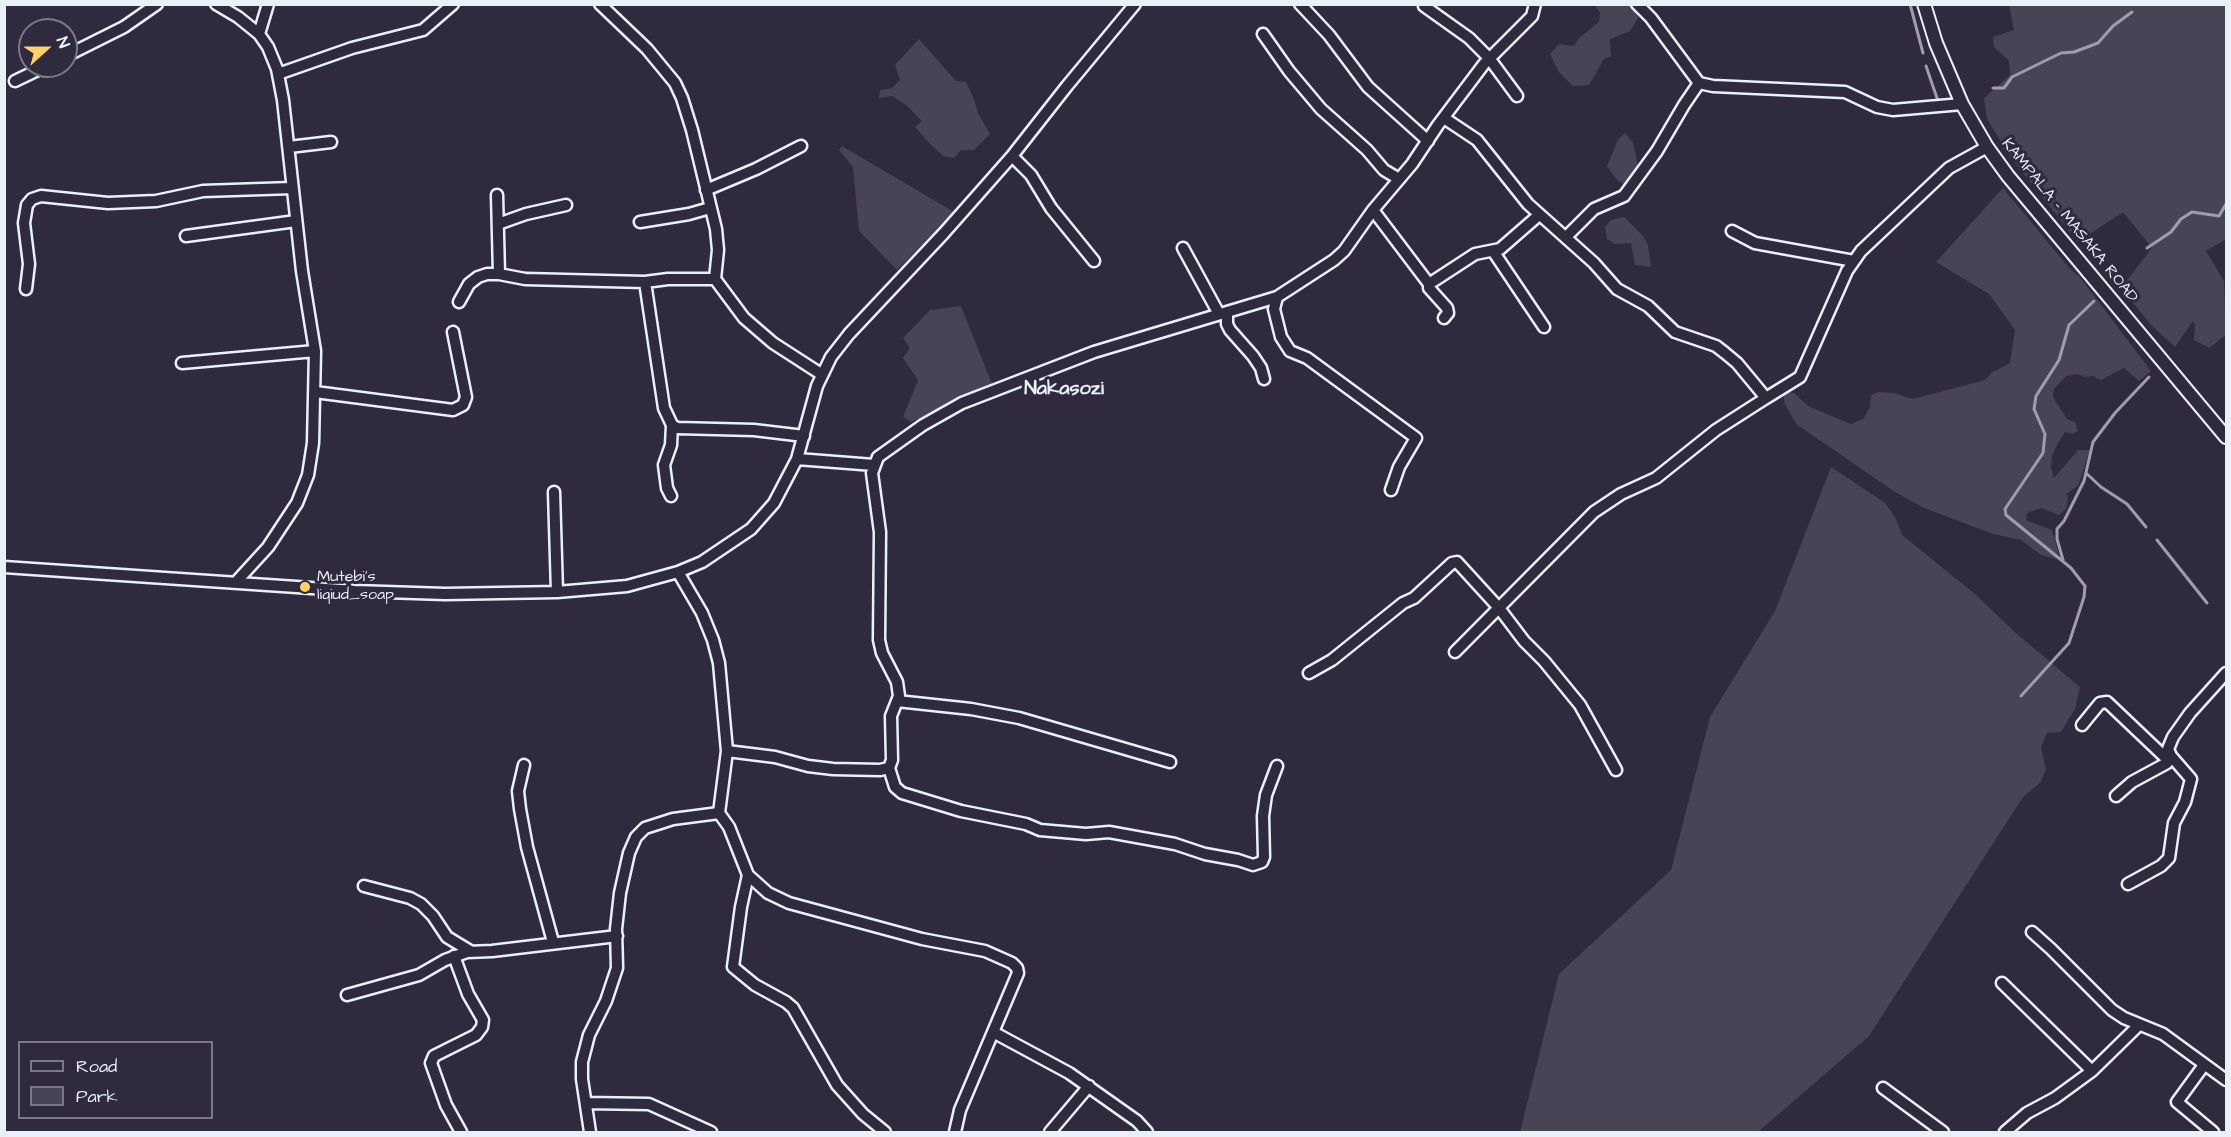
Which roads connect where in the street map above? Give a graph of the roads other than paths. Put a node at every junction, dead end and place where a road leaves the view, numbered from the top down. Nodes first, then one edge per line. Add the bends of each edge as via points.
1 (157, 4) edge
2 (216, 4) edge
3 (268, 4) edge
4 (453, 4) edge
5 (600, 4) edge
6 (1135, 4) edge
7 (1300, 4) edge
8 (1535, 4) edge
9 (1637, 4) edge
10 (1924, 4) edge
11 (1424, 6) edge
12 (259, 34) junction
13 (1263, 34) dead end
14 (78, 50) edge
15 (1489, 58) junction
16 (278, 74) junction
17 (21, 78) edge
18 (15, 81) dead end
19 (1700, 83) junction
20 (1517, 96) dead end
21 (1962, 104) junction
22 (1444, 118) junction
23 (1428, 141) junction
24 (331, 142) dead end
25 (801, 146) dead end
26 (289, 147) junction
27 (1987, 147) junction
28 (1012, 156) junction
29 (1399, 179) junction
30 (292, 188) junction
31 (706, 190) junction
32 (497, 195) dead end
33 (566, 206) dead end
34 (711, 208) junction
35 (1373, 210) junction
36 (1539, 214) junction
37 (296, 221) junction
38 (640, 222) dead end
39 (498, 224) junction
40 (1732, 231) dead end
41 (186, 236) dead end
42 (1566, 237) junction
43 (1183, 248) dead end
44 (1493, 251) junction
45 (1094, 261) dead end
46 (1854, 261) junction
47 (499, 274) junction
48 (715, 279) junction
49 (645, 282) junction
50 (1429, 284) junction
51 (26, 289) dead end
52 (1277, 297) junction
53 (459, 302) dead end
54 (1223, 313) junction
55 (1444, 318) dead end
56 (1544, 327) dead end
57 (453, 332) dead end
58 (315, 351) junction
59 (182, 363) dead end
60 (821, 374) junction
61 (1264, 379) dead end
62 (315, 392) junction
63 (1766, 398) junction
64 (672, 425) junction
65 (804, 436) junction
66 (2226, 437) edge
67 (797, 459) junction
68 (874, 465) junction
69 (1391, 490) dead end
70 (554, 492) dead end
71 (671, 496) dead end
72 (4, 567) edge
73 (678, 572) junction
74 (236, 582) junction
75 (556, 592) junction
76 (1499, 608) junction
77 (1455, 652) dead end
78 (1309, 673) dead end
79 (2226, 673) edge
80 (897, 701) junction
81 (2082, 725) dead end
82 (727, 751) junction
83 (2170, 758) junction
84 (1170, 762) dead end
85 (525, 765) dead end
86 (1277, 766) dead end
87 (889, 768) junction
88 (1616, 770) dead end
89 (2116, 796) dead end
90 (719, 813) junction
91 (748, 875) junction
92 (2128, 884) dead end
93 (364, 886) dead end
94 (2032, 932) dead end
95 (617, 936) junction
96 (553, 942) junction
97 (470, 951) junction
98 (454, 956) junction
99 (2002, 983) dead end
100 (346, 995) dead end
101 (2139, 1025) junction
102 (993, 1032) junction
103 (2204, 1065) junction
104 (2092, 1071) junction
105 (2226, 1080) edge
106 (1089, 1086) junction
107 (1882, 1088) dead end
108 (586, 1103) junction
109 (461, 1132) edge
110 (590, 1132) edge
111 (711, 1132) edge
112 (885, 1132) edge
113 (955, 1132) edge
114 (1050, 1132) edge
115 (1147, 1132) edge
116 (1943, 1132) edge
117 (2004, 1132) edge
118 (2213, 1132) edge

1 - 14 street via 124,27
2 - 12 street
3 - 12 street
4 - 16 street via 423,30 352,48
5 - 31 street via 675,83 692,130
6 - 28 street
7 - 23 street via 1368,87
8 - 15 street via 1532,16
9 - 19 street
10 - 21 main road, KAMPALA - MASAKA ROAD
11 - 15 street via 1469,38
12 - 16 street
13 - 29 street via 1321,109 1384,170
15 - 20 street
15 - 22 street
16 - 26 street
17 - 18 street
19 - 21 street via 1845,92 1893,110
19 - 42 street via 1624,196 1594,209
21 - 27 main road, KAMPALA - MASAKA ROAD
22 - 23 street
22 - 36 street via 1477,140
23 - 29 street
24 - 26 street
25 - 31 street
26 - 30 street
27 - 46 street via 1949,168 1881,230
27 - 66 main road, KAMPALA - MASAKA ROAD
28 - 45 street via 1031,175 1051,208
28 - 60 street via 849,334
29 - 35 street
30 - 37 street
30 - 51 street via 202,191 156,201 108,203 41,196 32,199 24,223 29,264
31 - 34 street
32 - 39 street
33 - 39 street
34 - 38 street
34 - 48 street via 718,250
35 - 50 street
35 - 52 street via 1344,251
36 - 42 street
36 - 44 street via 1509,242
37 - 41 street
37 - 58 street
39 - 47 street
40 - 46 street via 1755,243
42 - 63 street via 1617,289 1648,306 1675,332 1725,352
43 - 54 street
44 - 50 street via 1475,254
44 - 56 street
46 - 63 street via 1800,377
47 - 49 street via 525,279
47 - 53 street via 478,276
48 - 49 street
48 - 60 street via 744,318 773,343
49 - 64 street via 664,408
50 - 55 street via 1447,308
52 - 54 street
52 - 69 street via 1276,319 1290,351 1307,358 1416,438
54 - 61 street via 1230,330 1261,368
54 - 68 street via 1094,352 962,404 915,430 883,453
57 - 62 street via 466,397 463,405 453,410
58 - 59 street
58 - 62 street
60 - 65 street
62 - 74 street via 308,475 301,494 268,547
63 - 76 street via 1716,430 1656,478 1604,504
64 - 65 street
64 - 71 street via 664,465
65 - 67 street
67 - 68 street
67 - 73 street via 774,503 751,529 702,562
68 - 80 street via 880,532 879,640 897,682
70 - 75 street
72 - 74 street
73 - 75 street via 627,586
73 - 82 street via 702,613 712,640
74 - 75 street via 445,594
76 - 77 street
76 - 78 street via 1461,565 1452,563 1414,597
76 - 88 street via 1580,705
79 - 83 street via 2173,737 2168,749
80 - 84 street via 1019,718
80 - 87 street via 891,716
81 - 83 street via 2100,703 2106,702
82 - 87 street via 808,766
82 - 90 street
83 - 89 street
83 - 92 street via 2191,779 2174,823 2169,858
85 - 96 street via 518,791 520,809
86 - 87 street via 1266,795 1264,856 1262,862 1253,865 1175,844 1109,832 1040,830 961,811 902,793 895,787
90 - 91 street via 729,827
90 - 95 street via 657,824 636,837 620,893
91 - 102 street via 789,903 922,939 985,951 1012,963 1018,973
91 - 112 street via 733,967 793,1008 837,1085
93 - 97 street via 421,904 447,937
94 - 101 street via 2112,1010
95 - 96 street
95 - 108 street via 615,978 589,1035 582,1062
96 - 97 street
97 - 98 street
98 - 100 street via 419,975
98 - 109 street via 483,1020 482,1027 476,1035 434,1056 431,1063
99 - 104 street
101 - 103 street via 2163,1034
101 - 104 street
102 - 106 street
102 - 113 street via 960,1110
103 - 105 street
103 - 118 street via 2177,1102
104 - 117 street
106 - 114 street
106 - 115 street
107 - 116 street
108 - 110 street
108 - 111 street via 649,1104

